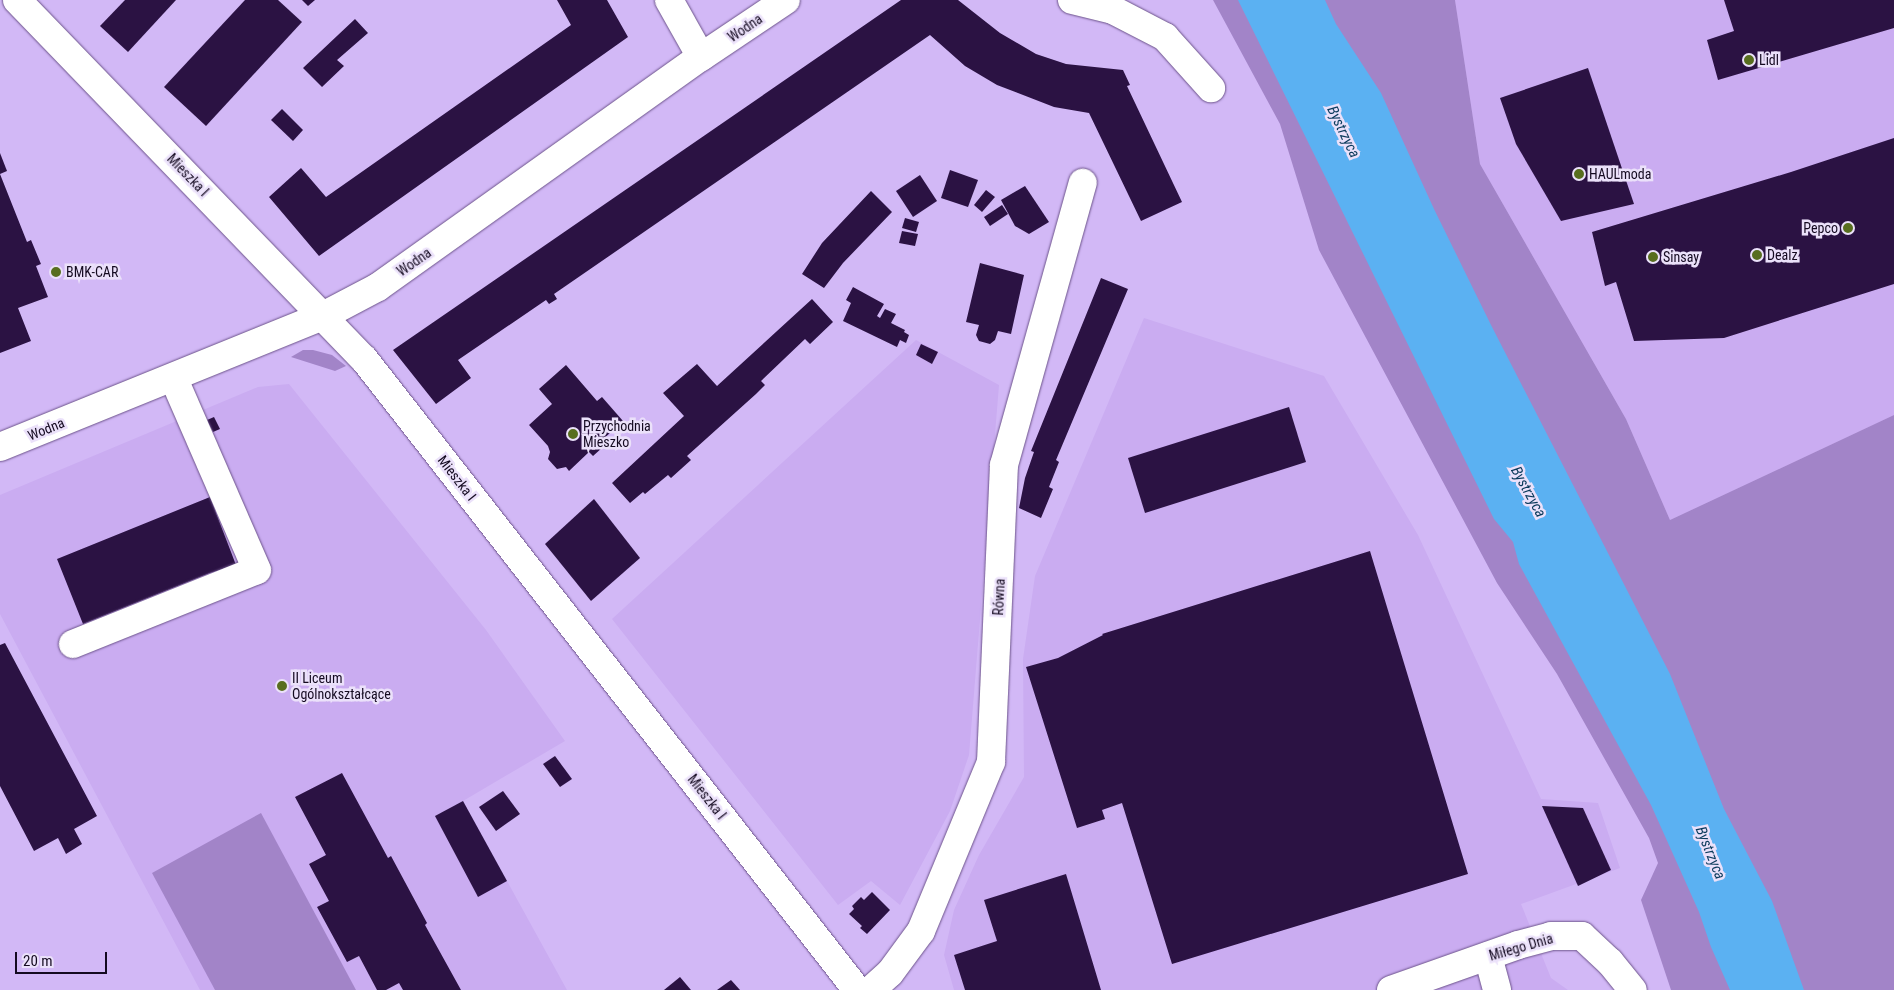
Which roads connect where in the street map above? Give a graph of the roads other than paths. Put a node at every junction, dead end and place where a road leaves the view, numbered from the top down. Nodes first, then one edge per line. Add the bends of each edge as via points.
1 (18, 0) edge
2 (669, 0) edge
3 (786, 0) edge
4 (1072, 0) edge
5 (701, 57) junction
6 (1211, 88) dead end
7 (1083, 183) dead end
8 (323, 316) junction
9 (173, 377) junction
10 (0, 447) edge
11 (73, 644) dead end
12 (1488, 956) junction
13 (857, 990) edge
14 (871, 990) edge
15 (1391, 990) edge
16 (1497, 990) edge
17 (1633, 990) edge

1 - 8 street, Mieszka I
2 - 5 street
3 - 5 street, Wodna
4 - 6 street via 1113,10 1165,37
5 - 8 street, Wodna via 378,287
7 - 14 street, Równa via 1004,465 991,762 921,931 890,973
8 - 9 street, Wodna
8 - 13 street, Mieszka I via 376,375
9 - 10 street, Wodna
9 - 11 street via 257,570
12 - 15 street, Miłego Dnia
12 - 16 street
12 - 17 street, Miłego Dnia via 1551,936 1582,936 1610,962

